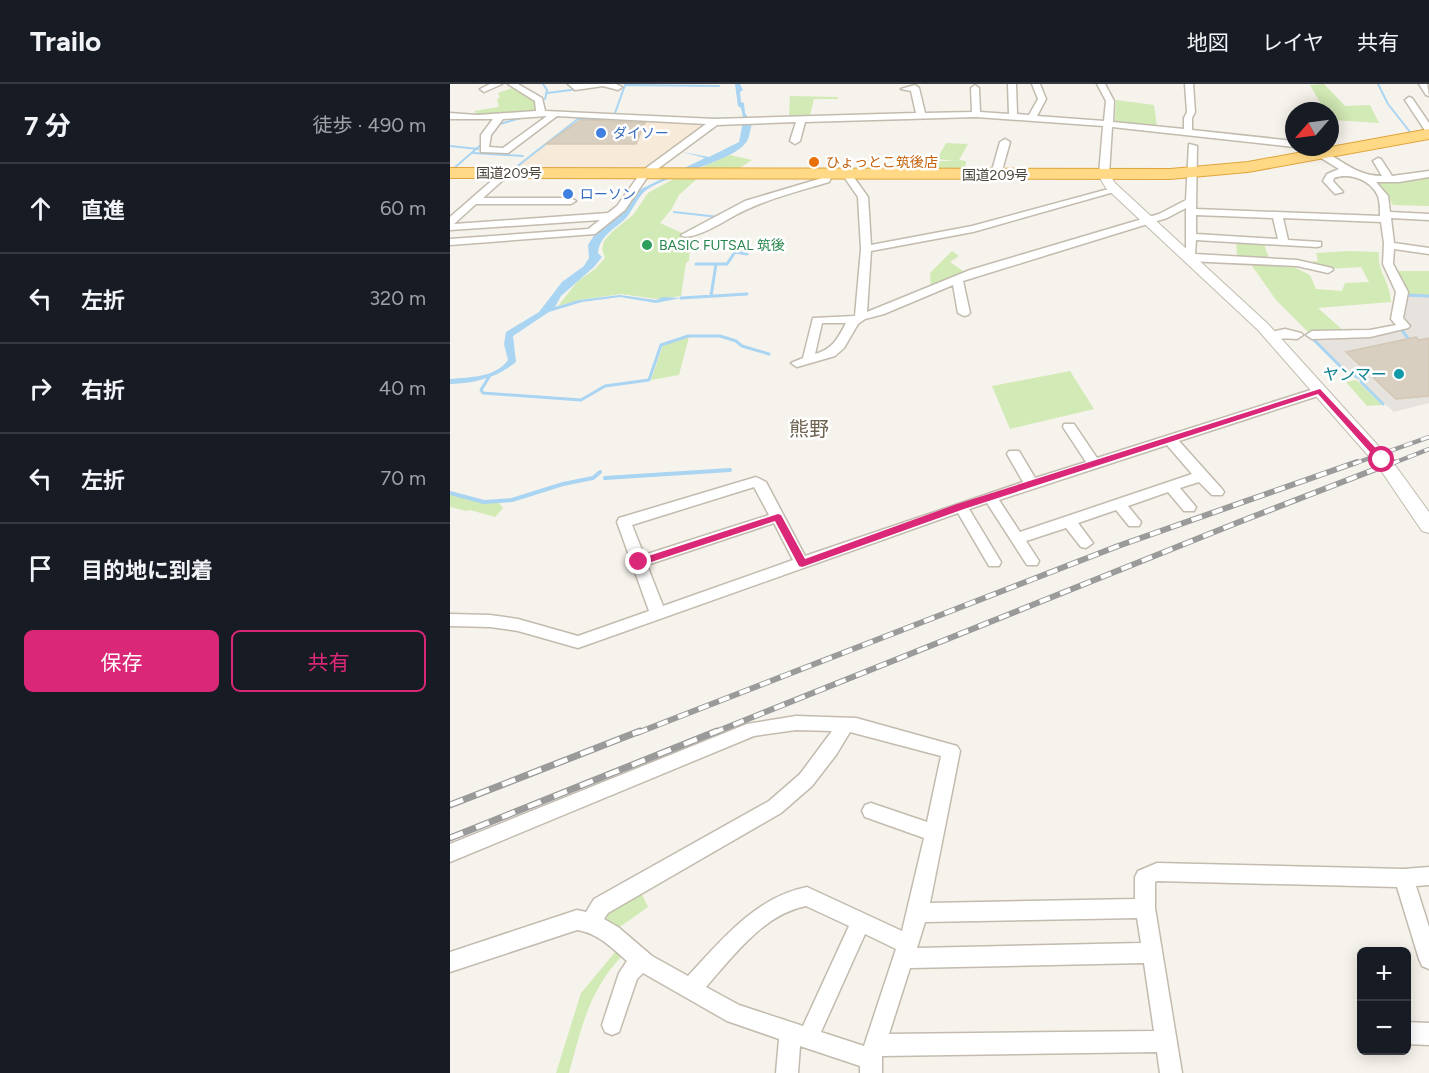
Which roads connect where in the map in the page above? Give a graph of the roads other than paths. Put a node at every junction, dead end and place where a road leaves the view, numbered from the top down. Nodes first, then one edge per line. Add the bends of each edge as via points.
1 (498, 84) edge
2 (512, 84) edge
3 (572, 84) edge
4 (600, 84) edge
5 (606, 84) edge
6 (1012, 84) edge
7 (1036, 84) edge
8 (1101, 84) edge
9 (1189, 84) edge
10 (1423, 84) edge
11 (618, 87) dead end
12 (905, 88) dead end
13 (975, 88) dead end
14 (484, 89) dead end
15 (1429, 93) edge
16 (1409, 100) dead end
17 (541, 113) junction
18 (555, 114) junction
19 (976, 114) junction
20 (450, 116) edge
21 (500, 116) junction
22 (921, 116) junction
23 (1013, 117) junction
24 (1031, 118) junction
25 (801, 119) junction
26 (715, 122) junction
27 (1110, 124) junction
28 (1188, 132) junction
29 (1429, 132) edge
30 (795, 141) dead end
31 (1005, 142) dead end
32 (1285, 143) edge
33 (1192, 146) dead end
34 (1339, 150) edge
35 (1308, 156) edge
36 (1328, 156) edge
37 (1378, 161) dead end
38 (1346, 170) junction
39 (507, 172) junction
40 (450, 173) edge
41 (646, 173) junction
42 (1191, 173) junction
43 (828, 174) junction
44 (847, 174) junction
45 (996, 174) junction
46 (1429, 174) edge
47 (1104, 175) junction
48 (1388, 177) junction
49 (1368, 178) junction
50 (1116, 190) junction
51 (1338, 192) dead end
52 (476, 201) junction
53 (565, 203) dead end
54 (1190, 207) junction
55 (1277, 215) junction
56 (612, 216) junction
57 (1386, 217) junction
58 (1429, 217) edge
59 (1149, 220) junction
60 (450, 222) edge
61 (450, 227) edge
62 (686, 236) dead end
63 (1191, 237) junction
64 (450, 242) edge
65 (1284, 243) junction
66 (1317, 244) dead end
67 (1389, 245) junction
68 (866, 249) junction
69 (1429, 251) edge
70 (1190, 258) junction
71 (1328, 270) dead end
72 (957, 280) junction
73 (964, 313) dead end
74 (859, 318) junction
75 (1270, 335) junction
76 (1297, 335) dead end
77 (1312, 335) dead end
78 (1320, 391) junction
79 (1070, 427) dead end
80 (1171, 441) junction
81 (1014, 454) dead end
82 (1095, 465) junction
83 (1201, 476) junction
84 (1032, 485) junction
85 (1171, 487) junction
86 (1217, 492) dead end
87 (991, 498) junction
88 (1119, 505) junction
89 (961, 507) junction
90 (1189, 507) dead end
91 (778, 517) junction
92 (1426, 518) edge
93 (1069, 522) junction
94 (1134, 522) dead end
95 (1017, 539) junction
96 (1086, 543) dead end
97 (1032, 561) dead end
98 (639, 562) junction
99 (994, 562) dead end
100 (802, 563) junction
101 (657, 614) junction
102 (450, 620) edge
103 (846, 724) junction
104 (871, 811) dead end
105 (934, 833) junction
106 (450, 853) edge
107 (1429, 876) edge
108 (1404, 878) junction
109 (1145, 908) junction
110 (918, 913) junction
111 (590, 922) junction
112 (861, 922) junction
113 (905, 951) junction
114 (1153, 953) junction
115 (1429, 959) edge
116 (642, 961) junction
117 (450, 962) edge
118 (691, 989) junction
119 (612, 1025) dead end
120 (1411, 1033) edge
121 (1429, 1034) edge
122 (799, 1035) junction
123 (1166, 1041) junction
124 (872, 1059) edge
125 (787, 1073) edge
126 (1171, 1073) edge

1 - 14 street
2 - 17 street via 539,100
3 - 4 street
5 - 11 street
6 - 23 street
7 - 24 street via 1042,99
8 - 27 street via 1110,101
9 - 28 street
10 - 15 street
12 - 22 street via 915,88
13 - 19 street
16 - 29 street
17 - 18 street
17 - 21 street
18 - 21 street via 505,151 484,150 486,135
18 - 26 street
19 - 22 street
19 - 23 street
20 - 21 street
22 - 25 street
23 - 24 street
24 - 27 street
25 - 26 street
25 - 30 street
26 - 41 street
27 - 28 street
27 - 47 street
28 - 32 street
29 - 34 highway, 国道209号
31 - 45 street
33 - 42 street
35 - 42 highway, 国道209号
36 - 38 street
37 - 48 street
38 - 49 street
38 - 51 street via 1330,176 1328,181
39 - 40 highway, 国道209号
39 - 41 highway, 国道209号
39 - 52 street
41 - 43 highway, 国道209号
41 - 56 street
42 - 47 highway, 国道209号
42 - 54 street
43 - 44 highway, 国道209号
43 - 62 street via 826,180 749,203
44 - 45 highway, 国道209号
44 - 68 street via 863,197
45 - 47 highway, 国道209号
46 - 48 street
47 - 50 street
48 - 49 street
49 - 57 street via 1383,196
50 - 59 street
50 - 68 street via 973,229
52 - 53 street
52 - 60 street
54 - 55 street
54 - 59 street
54 - 63 street
55 - 57 street
55 - 65 street
56 - 61 street
56 - 64 street via 591,232
57 - 58 street
57 - 67 street
59 - 70 street
59 - 72 street
63 - 65 street
63 - 70 street
65 - 66 street
67 - 69 street
67 - 77 street via 1388,264 1402,292 1397,319 1404,326 1359,335
68 - 74 street
70 - 71 street via 1297,263
70 - 75 street
72 - 73 street
72 - 74 street
74 - 74 street via 831,353 802,362 818,320
75 - 76 street
75 - 78 street
78 - 80 street
78 - 92 street via 1386,465
79 - 82 street
80 - 82 street
80 - 83 street
81 - 84 street
82 - 84 street
83 - 85 street
83 - 86 street
84 - 87 street
85 - 88 street
85 - 90 street
87 - 89 street
87 - 95 street
88 - 93 street
88 - 94 street
89 - 99 street
89 - 100 street
91 - 98 street
91 - 98 street via 756,482 624,522
91 - 100 street
93 - 95 street
93 - 96 street
95 - 97 street
98 - 101 street
100 - 101 street
101 - 102 street via 578,642 518,625
103 - 105 street via 951,751
103 - 106 street via 796,723 753,729
103 - 111 street via 806,780 775,807 601,906
104 - 105 street
105 - 110 street
107 - 108 street
108 - 109 street via 1157,872 1145,877
108 - 115 street
109 - 110 street
109 - 114 street
110 - 113 street
111 - 116 street
111 - 117 street via 577,920
112 - 113 street
112 - 118 street via 807,896 795,896 745,928
112 - 122 street
113 - 114 street
113 - 124 street
114 - 123 street
116 - 118 street
116 - 119 street via 629,973
118 - 122 street via 734,1014
120 - 121 street
122 - 124 street
122 - 125 street
123 - 124 street
123 - 126 street

